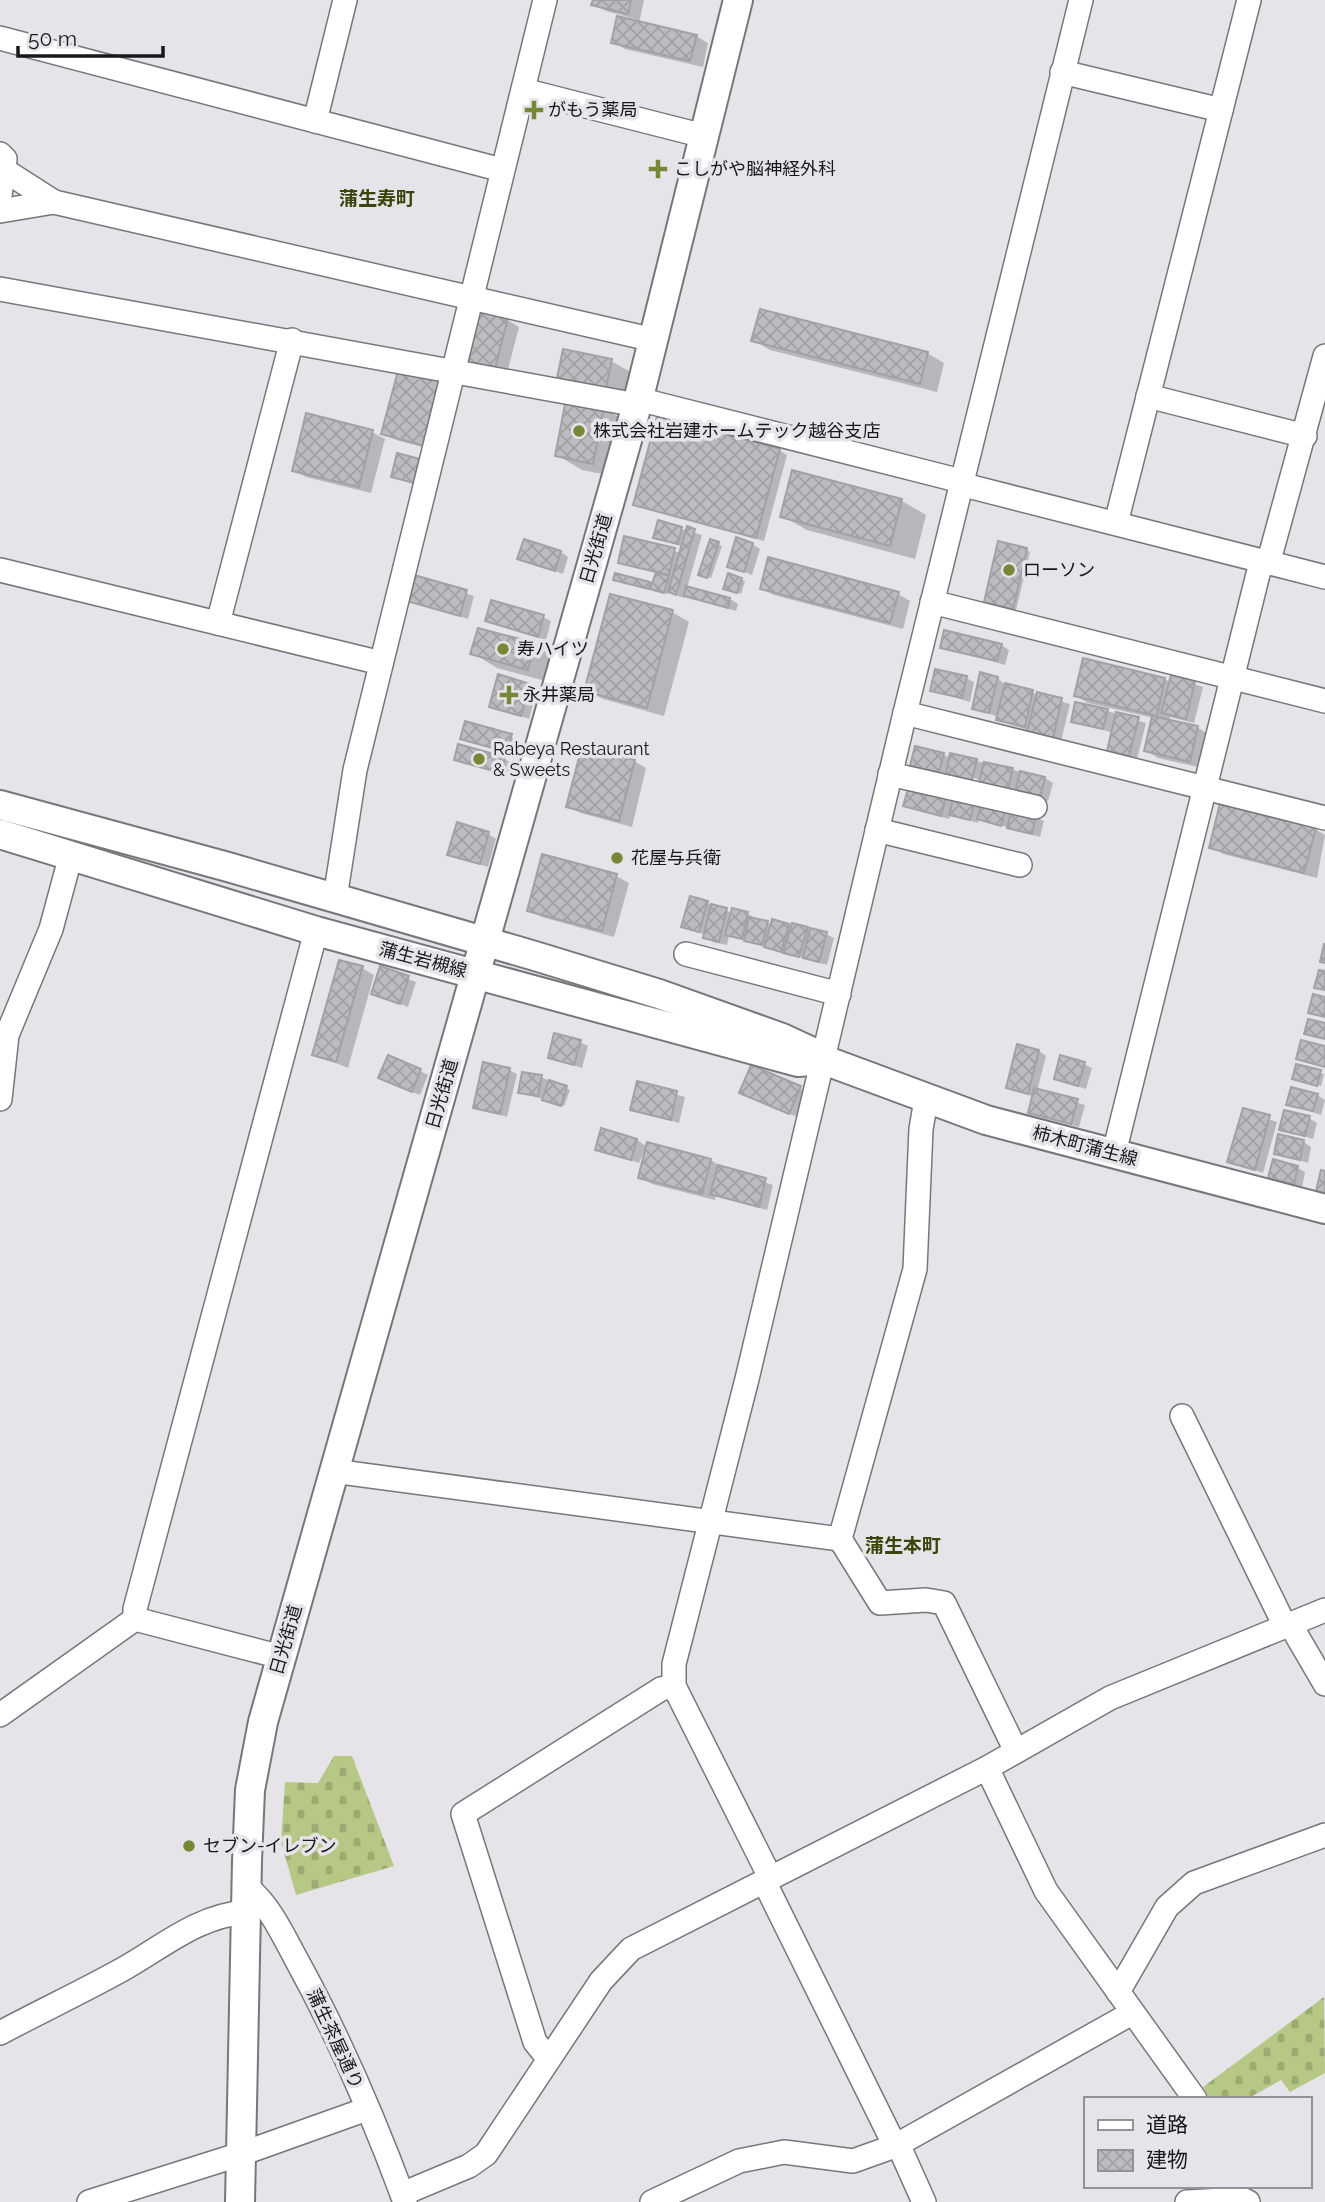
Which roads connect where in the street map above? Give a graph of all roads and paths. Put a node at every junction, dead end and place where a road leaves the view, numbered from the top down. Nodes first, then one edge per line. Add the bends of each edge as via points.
1 (345, 0) edge
2 (545, 0) edge
3 (738, 0) edge
4 (1081, 0) edge
5 (1249, 0) edge
6 (0, 38) edge
7 (1062, 72) junction
8 (523, 90) junction
9 (1221, 110) junction
10 (315, 121) junction
11 (704, 136) junction
12 (2, 162) edge
13 (502, 170) junction
14 (0, 195) edge
15 (54, 202) junction
16 (0, 211) edge
17 (0, 289) edge
18 (472, 298) junction
19 (292, 340) junction
20 (654, 340) junction
21 (1325, 356) edge
22 (454, 371) junction
23 (1148, 396) junction
24 (638, 402) junction
25 (1305, 436) junction
26 (961, 483) junction
27 (1115, 523) junction
28 (1265, 563) junction
29 (0, 570) edge
30 (1325, 577) edge
31 (932, 602) junction
32 (218, 623) junction
33 (381, 663) junction
34 (1230, 678) junction
35 (1325, 701) edge
36 (905, 713) junction
37 (890, 774) junction
38 (1206, 788) junction
39 (0, 805) edge
40 (1035, 807) dead end
41 (1325, 818) edge
42 (877, 830) junction
43 (0, 834) edge
44 (71, 855) junction
45 (1020, 865) dead end
46 (335, 898) junction
47 (316, 931) junction
48 (485, 942) junction
49 (686, 954) dead end
50 (475, 975) junction
51 (839, 993) junction
52 (836, 1064) junction
53 (0, 1099) edge
54 (926, 1100) junction
55 (1114, 1153) junction
56 (1325, 1209) edge
57 (1182, 1416) dead end
58 (333, 1471) junction
59 (711, 1521) junction
60 (840, 1539) junction
61 (1325, 1609) edge
62 (135, 1619) junction
63 (1287, 1625) junction
64 (281, 1657) junction
65 (1325, 1684) edge
66 (674, 1686) junction
67 (0, 1715) edge
68 (1016, 1751) junction
69 (987, 1768) junction
70 (1325, 1835) edge
71 (767, 1879) junction
72 (246, 1899) junction
73 (1118, 1992) junction
74 (1132, 2012) junction
75 (0, 2033) edge
76 (548, 2058) junction
77 (1194, 2097) edge
78 (367, 2109) junction
79 (897, 2145) junction
80 (242, 2154) junction
81 (1243, 2196) edge
82 (403, 2198) edge
83 (89, 2202) edge
84 (240, 2202) edge
85 (652, 2202) edge
86 (924, 2202) edge
87 (1187, 2202) edge

1 - 10 street
2 - 8 street
3 - 11 main road, 日光街道
4 - 7 street
5 - 9 street
6 - 10 street
7 - 9 street
7 - 26 street
8 - 11 street
8 - 13 street
9 - 23 street
10 - 13 street
11 - 20 main road, 日光街道
12 - 14 street
12 - 15 street
13 - 18 street
15 - 16 street
15 - 18 street
17 - 19 street
18 - 20 street
18 - 22 street
19 - 22 street
19 - 32 street
20 - 24 main road, 日光街道
21 - 25 street
22 - 24 street
22 - 33 street
23 - 25 street
23 - 27 street
24 - 26 street
24 - 48 main road, 日光街道
25 - 28 street
26 - 27 street
26 - 31 street
27 - 28 street
28 - 30 street
28 - 34 street
29 - 32 street
31 - 34 street
31 - 36 street
32 - 33 street
33 - 46 street via 355,770
34 - 35 street
34 - 38 street
36 - 37 street
36 - 38 street
37 - 40 street
37 - 42 street
38 - 41 street
38 - 55 street
39 - 46 main road, 蒲生岩槻線
42 - 45 street
42 - 51 street
43 - 44 main road, 蒲生岩槻線
44 - 47 main road, 蒲生岩槻線
44 - 53 street via 51,929 7,1035
46 - 48 main road, 蒲生岩槻線
47 - 50 main road, 蒲生岩槻線
47 - 62 street
48 - 50 main road, 日光街道
48 - 52 main road, 柿木町蒲生線 via 659,994 800,1044
49 - 51 street
50 - 52 main road, 蒲生岩槻線 via 798,1062
50 - 58 main road, 日光街道
51 - 52 street
52 - 54 main road, 柿木町蒲生線
52 - 59 street
54 - 55 main road, 柿木町蒲生線
54 - 60 street via 915,1269
55 - 56 main road, 柿木町蒲生線
57 - 63 street
58 - 59 street
58 - 64 main road, 日光街道
59 - 60 street
59 - 66 street via 674,1664
60 - 68 street via 880,1603 944,1603
61 - 63 street
62 - 64 street
62 - 67 street
63 - 65 street
63 - 68 street via 1110,1698
64 - 72 main road, 日光街道 via 250,1790
66 - 71 street
66 - 76 street via 661,1689 463,1814 535,2042
68 - 69 street
69 - 71 street
69 - 73 street via 1046,1891
70 - 73 street via 1194,1883 1167,1907
71 - 76 street via 631,1949 601,1981
71 - 79 street
72 - 75 street
72 - 78 street, 蒲生茶屋通り via 266,1905 307,1979
72 - 80 main road, 日光街道
73 - 74 street
74 - 77 street
74 - 79 street
76 - 82 street via 486,2154
78 - 80 street
78 - 82 street, 蒲生茶屋通り
79 - 85 street via 853,2161 784,2152 739,2161
79 - 86 street
80 - 83 street
80 - 84 main road, 日光街道
81 - 87 street

